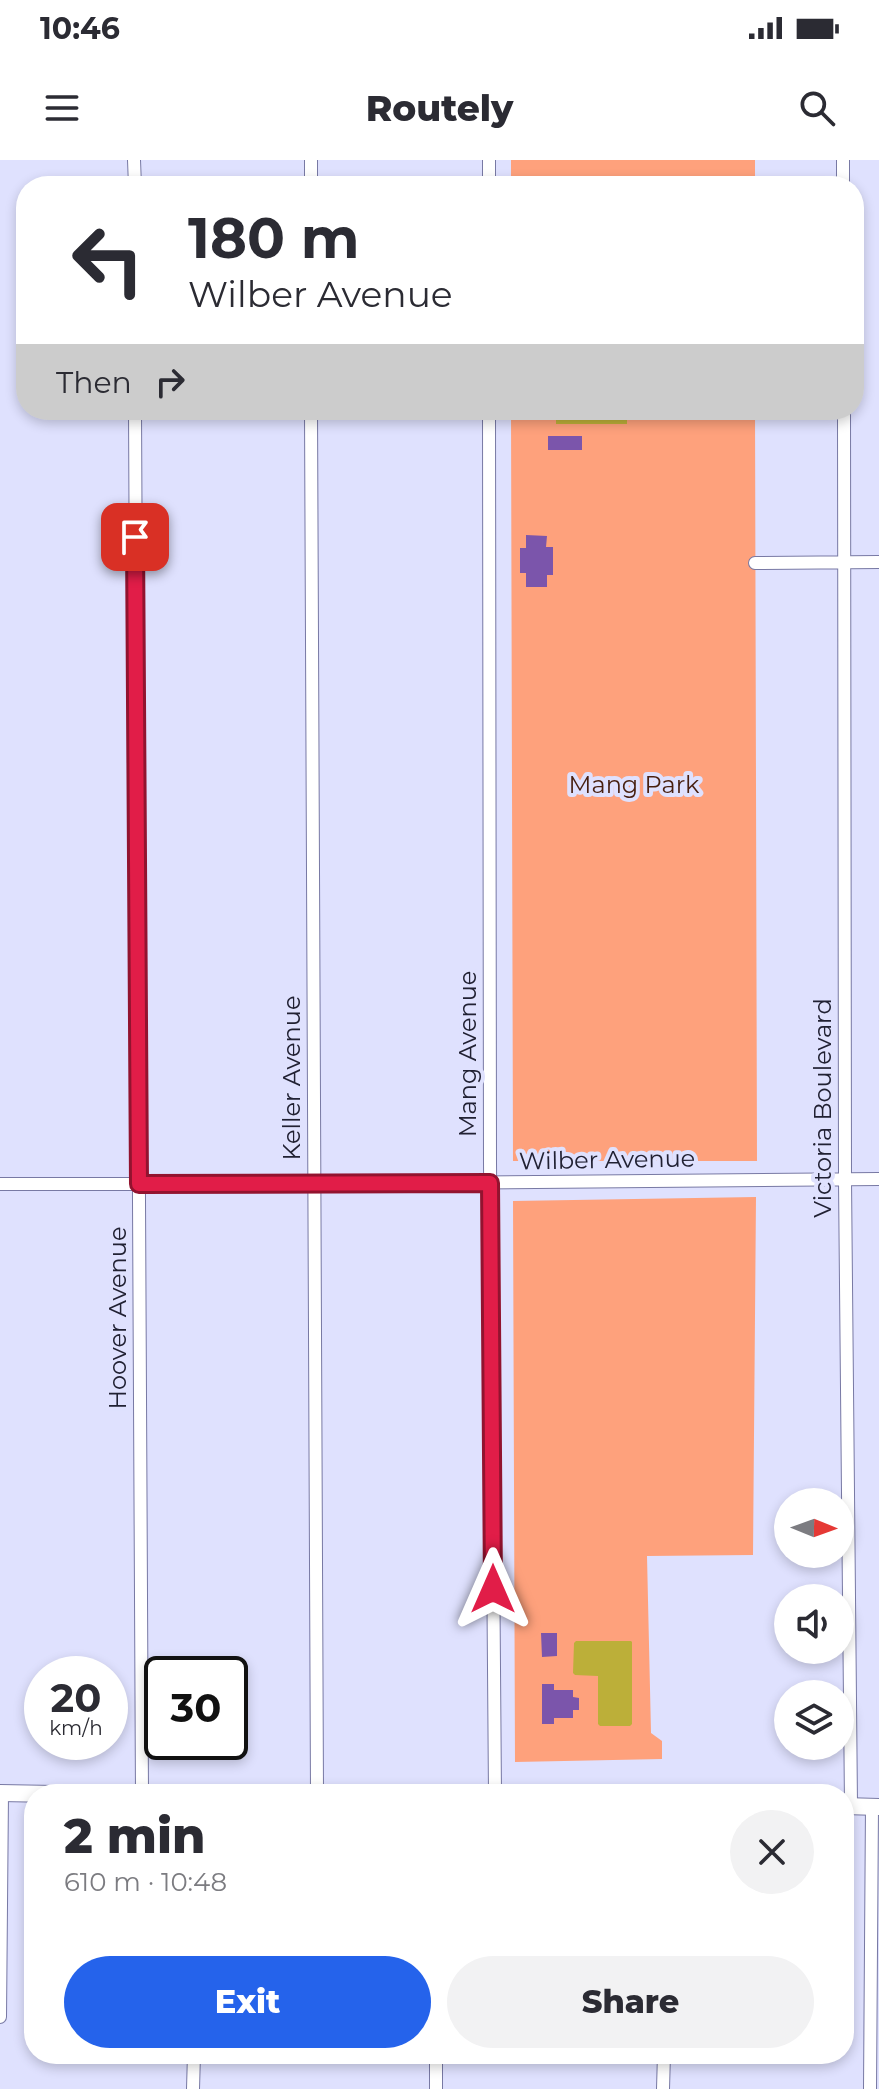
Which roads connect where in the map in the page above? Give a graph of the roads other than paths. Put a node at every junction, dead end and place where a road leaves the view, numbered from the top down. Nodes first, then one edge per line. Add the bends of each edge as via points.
1 (135, 420) edge
2 (311, 420) edge
3 (489, 420) edge
4 (844, 420) edge
5 (844, 562) junction
6 (879, 562) edge
7 (755, 563) dead end
8 (879, 1179) edge
9 (845, 1180) junction
10 (490, 1183) junction
11 (0, 1184) edge
12 (139, 1184) junction
13 (314, 1184) junction
14 (142, 1784) edge
15 (317, 1784) edge
16 (495, 1784) edge
17 (847, 1784) edge
18 (1, 1793) edge
19 (24, 1793) edge
20 (854, 1806) edge
21 (875, 1806) edge
22 (0, 2017) edge
23 (194, 2064) edge
24 (436, 2064) edge
25 (664, 2064) edge
26 (193, 2089) edge
27 (436, 2089) edge
28 (663, 2089) edge
29 (870, 2089) edge

1 - 12 street, Hoover Avenue
2 - 13 street, Keller Avenue
3 - 10 street, Mang Avenue
4 - 5 street, Victoria Boulevard
5 - 6 street
5 - 7 street
5 - 9 street, Victoria Boulevard
8 - 9 street, Wilber Avenue
9 - 10 street, Wilber Avenue
9 - 17 street, Victoria Boulevard
10 - 13 street, Wilber Avenue
10 - 16 street, Mang Avenue
11 - 12 street, Wilber Avenue
12 - 13 street, Wilber Avenue
12 - 14 street, Hoover Avenue
13 - 15 street, Keller Avenue
18 - 19 street
18 - 22 street
20 - 21 street
21 - 29 street
23 - 26 street
24 - 27 street
25 - 28 street

